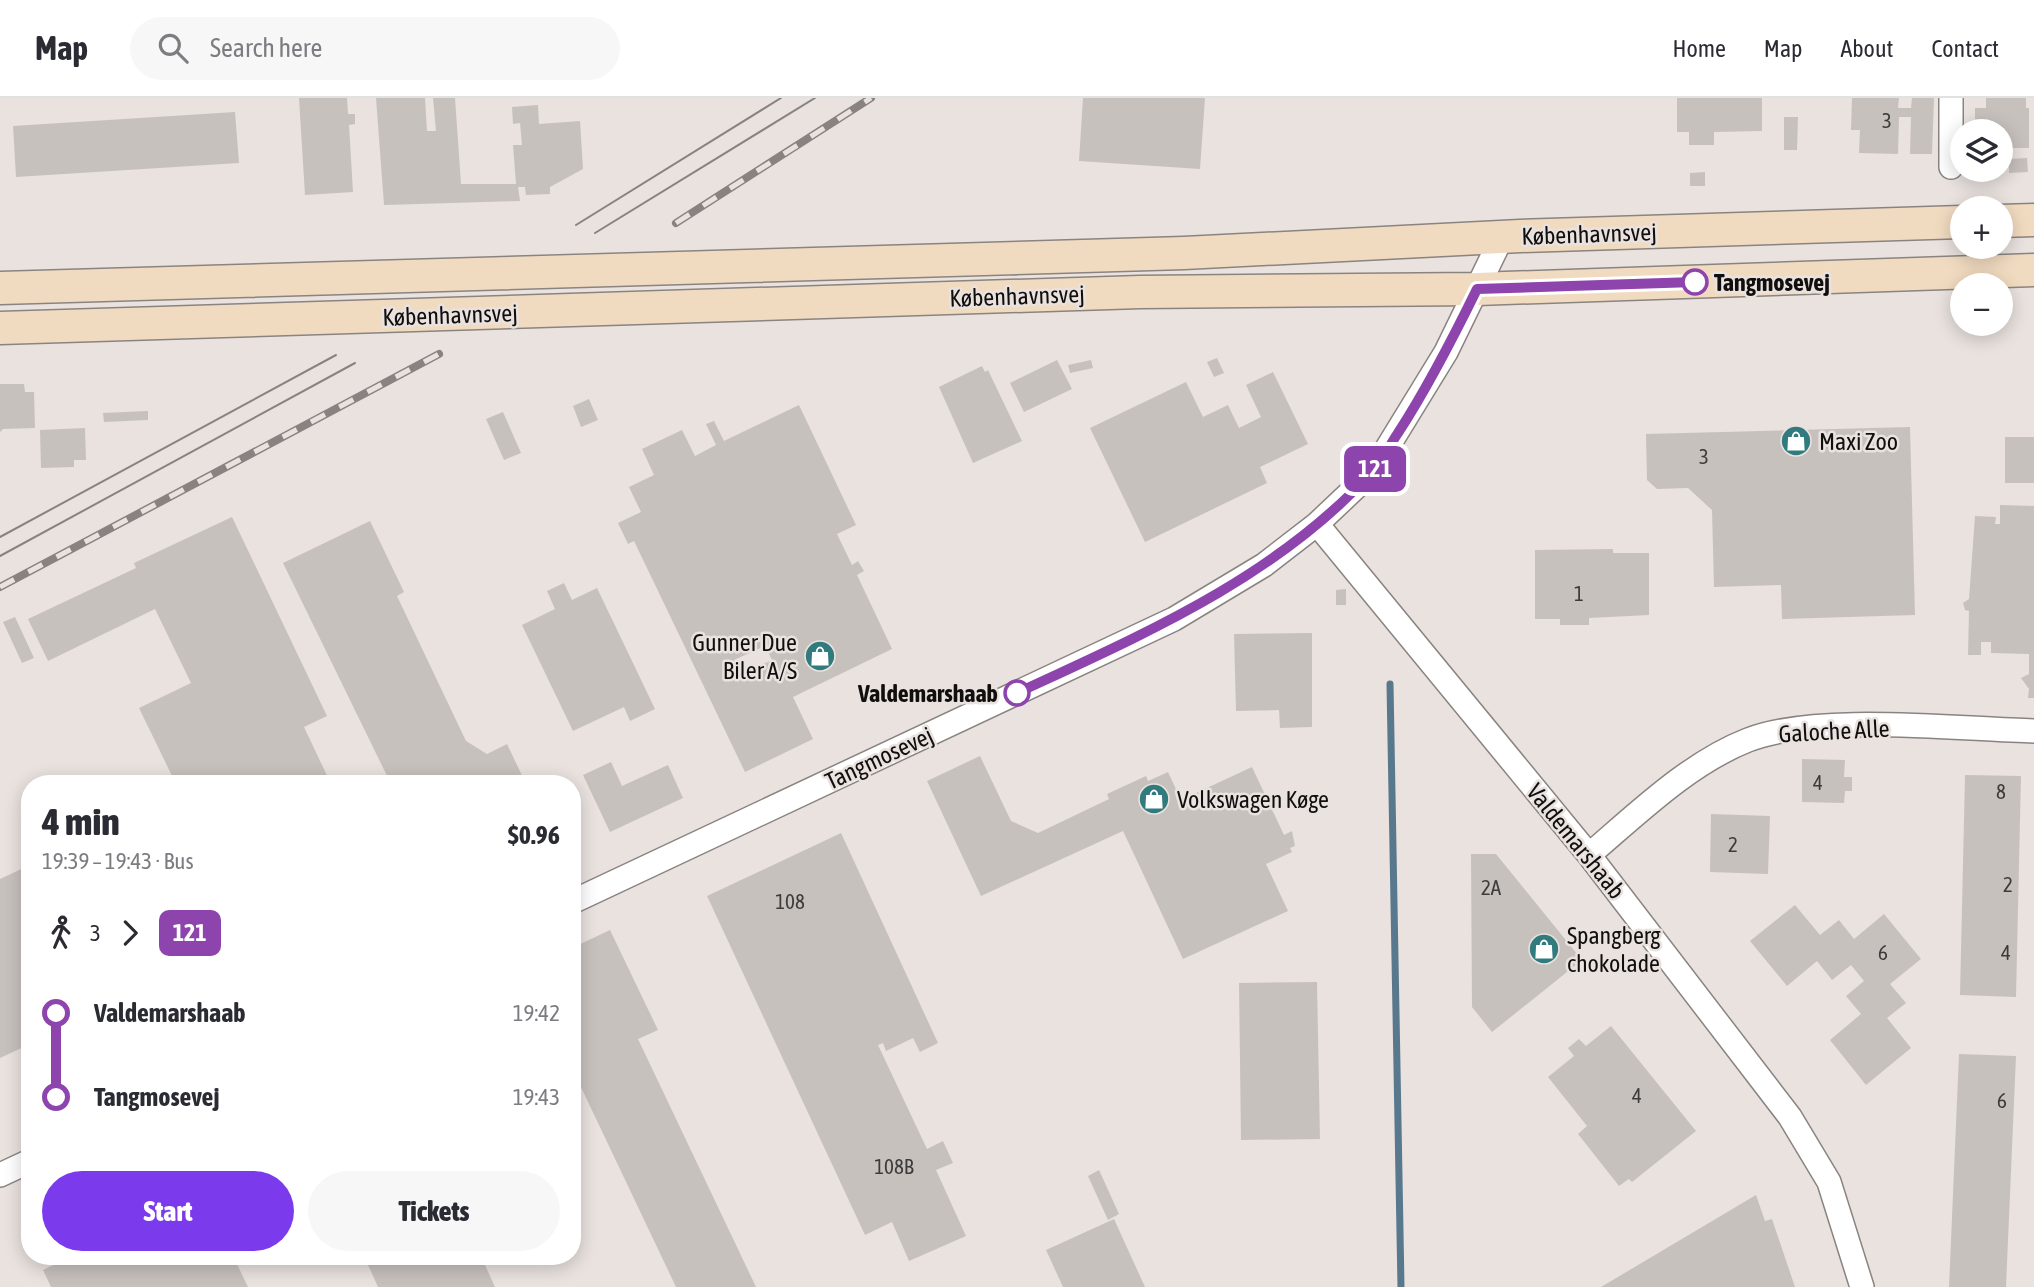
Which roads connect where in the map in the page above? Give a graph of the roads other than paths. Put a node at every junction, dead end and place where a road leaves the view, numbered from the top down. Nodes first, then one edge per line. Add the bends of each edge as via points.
1 (1951, 98) edge
2 (1951, 119) edge
3 (2034, 219) edge
4 (2013, 220) edge
5 (1950, 222) edge
6 (1502, 237) junction
7 (2034, 271) edge
8 (0, 288) edge
9 (1477, 289) junction
10 (0, 328) edge
11 (1317, 524) junction
12 (2034, 731) edge
13 (1589, 855) junction
14 (581, 898) edge
15 (21, 1165) edge
16 (0, 1175) edge
17 (1862, 1287) edge

1 - 2 street
3 - 4 main road
5 - 6 main road, Københavnsvej
6 - 8 main road, Københavnsvej via 1184,253
6 - 9 street, Tangmosevej
7 - 9 main road, Københavnsvej
9 - 10 main road, Københavnsvej via 1126,292
9 - 11 street, Tangmosevej via 1446,352 1373,471
11 - 13 street, Valdemarshaab
11 - 14 street, Tangmosevej via 1250,575 1174,619
12 - 13 street, Galoche Alle via 1846,726 1766,734 1727,750 1669,789
13 - 17 street, Valdemarshaab via 1809,1147 1829,1182
15 - 16 street

